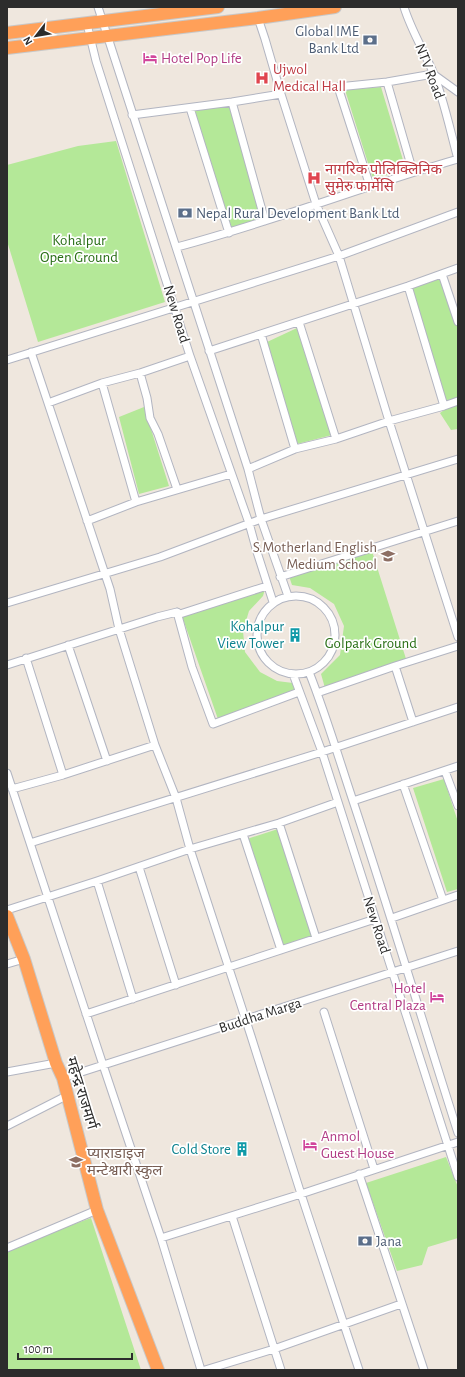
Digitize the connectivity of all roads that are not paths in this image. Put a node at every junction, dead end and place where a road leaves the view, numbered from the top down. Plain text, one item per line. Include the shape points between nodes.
1 (98, 7) edge
2 (218, 7) edge
3 (335, 7) edge
4 (404, 7) edge
5 (258, 18) junction
6 (103, 21) junction
7 (87, 24) junction
8 (7, 33) edge
9 (108, 35) junction
10 (90, 37) junction
11 (7, 48) edge
12 (433, 74) junction
13 (387, 82) junction
14 (458, 92) edge
15 (281, 94) junction
16 (232, 102) junction
17 (190, 108) junction
18 (132, 116) junction
19 (458, 159) edge
20 (413, 172) junction
21 (370, 186) junction
22 (316, 204) junction
23 (458, 212) edge
24 (265, 222) junction
25 (229, 233) junction
26 (177, 248) junction
27 (339, 256) junction
28 (458, 268) edge
29 (442, 274) junction
30 (408, 286) junction
31 (194, 302) junction
32 (353, 304) junction
33 (176, 308) junction
34 (299, 322) junction
35 (458, 322) edge
36 (261, 334) junction
37 (209, 351) junction
38 (31, 352) junction
39 (190, 356) junction
40 (7, 360) edge
41 (140, 373) junction
42 (102, 383) junction
43 (458, 401) edge
44 (48, 404) junction
45 (444, 406) junction
46 (389, 421) junction
47 (336, 439) junction
48 (295, 449) junction
49 (458, 459) edge
50 (248, 469) junction
51 (231, 474) junction
52 (407, 475) junction
53 (177, 489) junction
54 (136, 502) junction
55 (261, 519) junction
56 (458, 520) edge
57 (87, 521) junction
58 (249, 523) junction
59 (425, 531) junction
60 (104, 573) junction
61 (280, 577) junction
62 (267, 586) junction
63 (288, 596) junction
64 (273, 602) junction
65 (7, 603) edge
66 (177, 612) junction
67 (119, 629) junction
68 (458, 637) edge
69 (68, 645) junction
70 (458, 646) edge
71 (26, 658) junction
72 (7, 665) edge
73 (395, 666) junction
74 (309, 672) junction
75 (293, 674) junction
76 (299, 692) junction
77 (317, 693) junction
78 (458, 707) edge
79 (413, 722) junction
80 (155, 745) junction
81 (336, 747) junction
82 (322, 752) junction
83 (107, 760) junction
84 (458, 766) edge
85 (445, 771) junction
86 (7, 773) edge
87 (63, 775) junction
88 (403, 784) junction
89 (12, 789) junction
90 (176, 798) junction
91 (353, 801) junction
92 (338, 802) junction
93 (458, 806) edge
94 (279, 823) junction
95 (243, 834) junction
96 (30, 844) junction
97 (190, 849) junction
98 (139, 867) junction
99 (98, 881) junction
100 (458, 895) edge
101 (47, 897) junction
102 (443, 900) junction
103 (7, 910) edge
104 (7, 916) edge
105 (392, 918) junction
106 (375, 919) junction
107 (316, 938) junction
108 (281, 950) junction
109 (458, 951) edge
110 (24, 959) junction
111 (7, 964) edge
112 (229, 967) junction
113 (406, 968) junction
114 (392, 972) junction
115 (176, 985) junction
116 (133, 999) junction
117 (324, 1012) dead end
118 (86, 1014) junction
119 (246, 1020) junction
120 (56, 1063) junction
121 (102, 1065) junction
122 (7, 1072) edge
123 (63, 1078) junction
124 (68, 1095) junction
125 (7, 1126) edge
126 (458, 1133) edge
127 (458, 1142) edge
128 (447, 1145) junction
129 (374, 1169) junction
130 (359, 1174) junction
131 (458, 1177) edge
132 (301, 1194) junction
133 (97, 1210) junction
134 (232, 1216) junction
135 (161, 1238) junction
136 (7, 1248) edge
137 (401, 1304) junction
138 (344, 1324) junction
139 (274, 1349) junction
140 (158, 1370) edge
141 (201, 1370) edge
142 (205, 1370) edge
143 (281, 1370) edge
144 (359, 1370) edge
145 (424, 1370) edge

1 - 6 street, New Road
2 - 6 highway
3 - 5 highway
4 - 12 street, NTV Road
5 - 9 highway
5 - 15 street
6 - 7 highway
6 - 9 street, New Road
7 - 8 highway
7 - 10 street, New Road
9 - 10 highway
9 - 18 street, New Road
10 - 11 highway
10 - 33 street, New Road
12 - 13 street
12 - 14 street
12 - 19 street, NTV Road
13 - 20 street
13 - 21 street via 338,87
15 - 16 street
15 - 22 street
16 - 17 street
16 - 24 street
17 - 18 street
17 - 25 street
18 - 26 street, New Road
19 - 20 street
20 - 21 street
21 - 22 street
22 - 24 street
22 - 27 street
23 - 27 street
24 - 25 street
25 - 26 street
26 - 31 street, New Road
27 - 31 street
27 - 32 street
28 - 29 street
29 - 30 street
29 - 35 street
30 - 32 street
30 - 45 street
31 - 33 street
31 - 37 street, New Road
32 - 34 street
32 - 46 street
33 - 38 street
33 - 39 street, New Road
34 - 36 street
34 - 47 street
36 - 37 street
36 - 48 street
37 - 50 street, New Road
38 - 40 street
38 - 44 street
39 - 41 street
39 - 51 street, New Road
41 - 42 street
41 - 53 street via 150,418
42 - 44 street
42 - 54 street
43 - 45 street
44 - 57 street
45 - 46 street
46 - 47 street
46 - 52 street
47 - 48 street
48 - 50 street
49 - 52 street
50 - 55 street, New Road
51 - 53 street
51 - 58 street, New Road
52 - 55 street
52 - 59 street
53 - 54 street
54 - 57 street
55 - 58 street
55 - 61 street, New Road
56 - 59 street
57 - 60 street
58 - 60 street via 160,557
58 - 62 street, New Road
59 - 61 street
59 - 68 street
60 - 65 street
60 - 67 street
61 - 63 street, New Road
62 - 64 street, New Road
62 - 66 street via 180,614
63 - 64 street
63 - 74 street via 311,598 324,607 332,620 335,636 332,651 323,664
64 - 75 street via 260,619 257,640 265,659 273,667
66 - 67 street
66 - 76 street via 192,667 213,724
67 - 69 street
67 - 80 street
69 - 71 street
69 - 83 street
70 - 73 street
71 - 72 street
71 - 87 street
73 - 77 street
73 - 79 street
74 - 75 street
74 - 77 street, New Road
75 - 76 street, New Road
76 - 82 street, New Road
77 - 81 street, New Road
78 - 79 street
79 - 81 street
80 - 83 street
80 - 90 street
81 - 82 street
81 - 91 street, New Road
82 - 90 street
82 - 92 street, New Road
83 - 87 street
84 - 85 street
85 - 88 street
85 - 93 street
86 - 89 street
87 - 89 street
88 - 91 street
88 - 102 street
89 - 96 street
90 - 96 street
90 - 97 street
91 - 105 street, New Road
92 - 94 street
92 - 106 street, New Road
94 - 95 street
94 - 107 street
95 - 97 street
95 - 108 street
96 - 101 street
97 - 98 street
97 - 112 street
98 - 99 street
98 - 115 street
99 - 101 street
99 - 116 street
100 - 102 street
101 - 103 street
101 - 118 street
102 - 105 street
104 - 110 highway, महेन्द्र राजमार्ग
105 - 113 street, New Road
106 - 107 street
106 - 114 street, New Road
107 - 108 street
108 - 112 street
109 - 113 street, Buddha Marga
110 - 111 street
110 - 120 highway, महेन्द्र राजमार्ग
112 - 115 street
112 - 119 street
113 - 114 street, Buddha Marga
113 - 126 street, New Road
114 - 119 street, Buddha Marga
114 - 128 street, New Road
115 - 116 street
116 - 118 street
117 - 129 street
118 - 121 street
119 - 121 street, Buddha Marga
119 - 132 street
120 - 122 street
120 - 123 highway, महेन्द्र राजमार्ग
121 - 123 street, Buddha Marga
121 - 135 street
123 - 124 highway, महेन्द्र राजमार्ग
124 - 125 street
124 - 133 highway, महेन्द्र राजमार्ग
127 - 128 street
128 - 129 street
128 - 131 street, New Road
129 - 130 street
130 - 132 street
130 - 137 street
132 - 134 street
132 - 138 street
133 - 136 street
133 - 140 highway, महेन्द्र राजमार्ग
134 - 135 street
134 - 139 street
135 - 141 street
137 - 138 street
137 - 145 street
138 - 139 street
138 - 144 street
139 - 142 street
139 - 143 street

